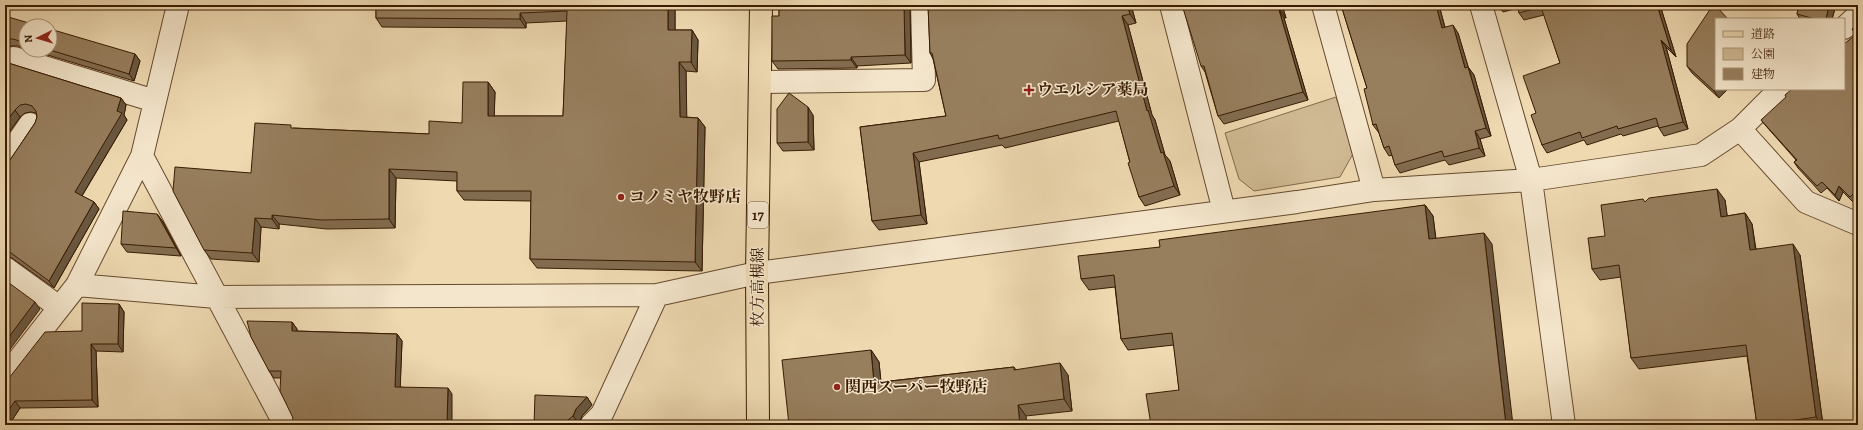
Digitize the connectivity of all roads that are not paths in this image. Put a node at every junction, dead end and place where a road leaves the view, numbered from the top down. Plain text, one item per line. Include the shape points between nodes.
1 (178, 5) edge
2 (761, 5) edge
3 (922, 5) edge
4 (1171, 5) edge
5 (1323, 5) edge
6 (1482, 5) edge
7 (1858, 15) edge
8 (1845, 27) edge
9 (14, 58) dead end
10 (761, 82) junction
11 (1779, 90) edge
12 (155, 101) junction
13 (30, 124) dead end
14 (1740, 129) junction
15 (142, 156) junction
16 (5, 160) edge
17 (1531, 180) junction
18 (1374, 190) junction
19 (1224, 211) junction
20 (1858, 224) edge
21 (5, 268) edge
22 (757, 273) junction
23 (77, 285) junction
24 (657, 295) junction
25 (216, 297) junction
26 (59, 307) junction
27 (5, 377) edge
28 (285, 425) edge
29 (591, 425) edge
30 (758, 425) edge
31 (1564, 425) edge

1 - 12 street
2 - 10 main road, 枚方高槻線 / 17
3 - 10 street via 924,80
4 - 19 street
5 - 18 street
6 - 17 street
7 - 8 street
9 - 12 street
10 - 22 main road, 枚方高槻線 / 17
11 - 14 street
12 - 15 street
13 - 16 street
14 - 17 street via 1701,155
14 - 20 street via 1806,202
15 - 23 street
15 - 25 street
17 - 18 street
17 - 31 street
18 - 19 street
19 - 22 street
21 - 26 street
22 - 24 street
22 - 30 main road, 枚方高槻線 / 17
23 - 25 street
23 - 26 street
24 - 25 street
24 - 29 street via 602,414
25 - 28 street
26 - 27 street

